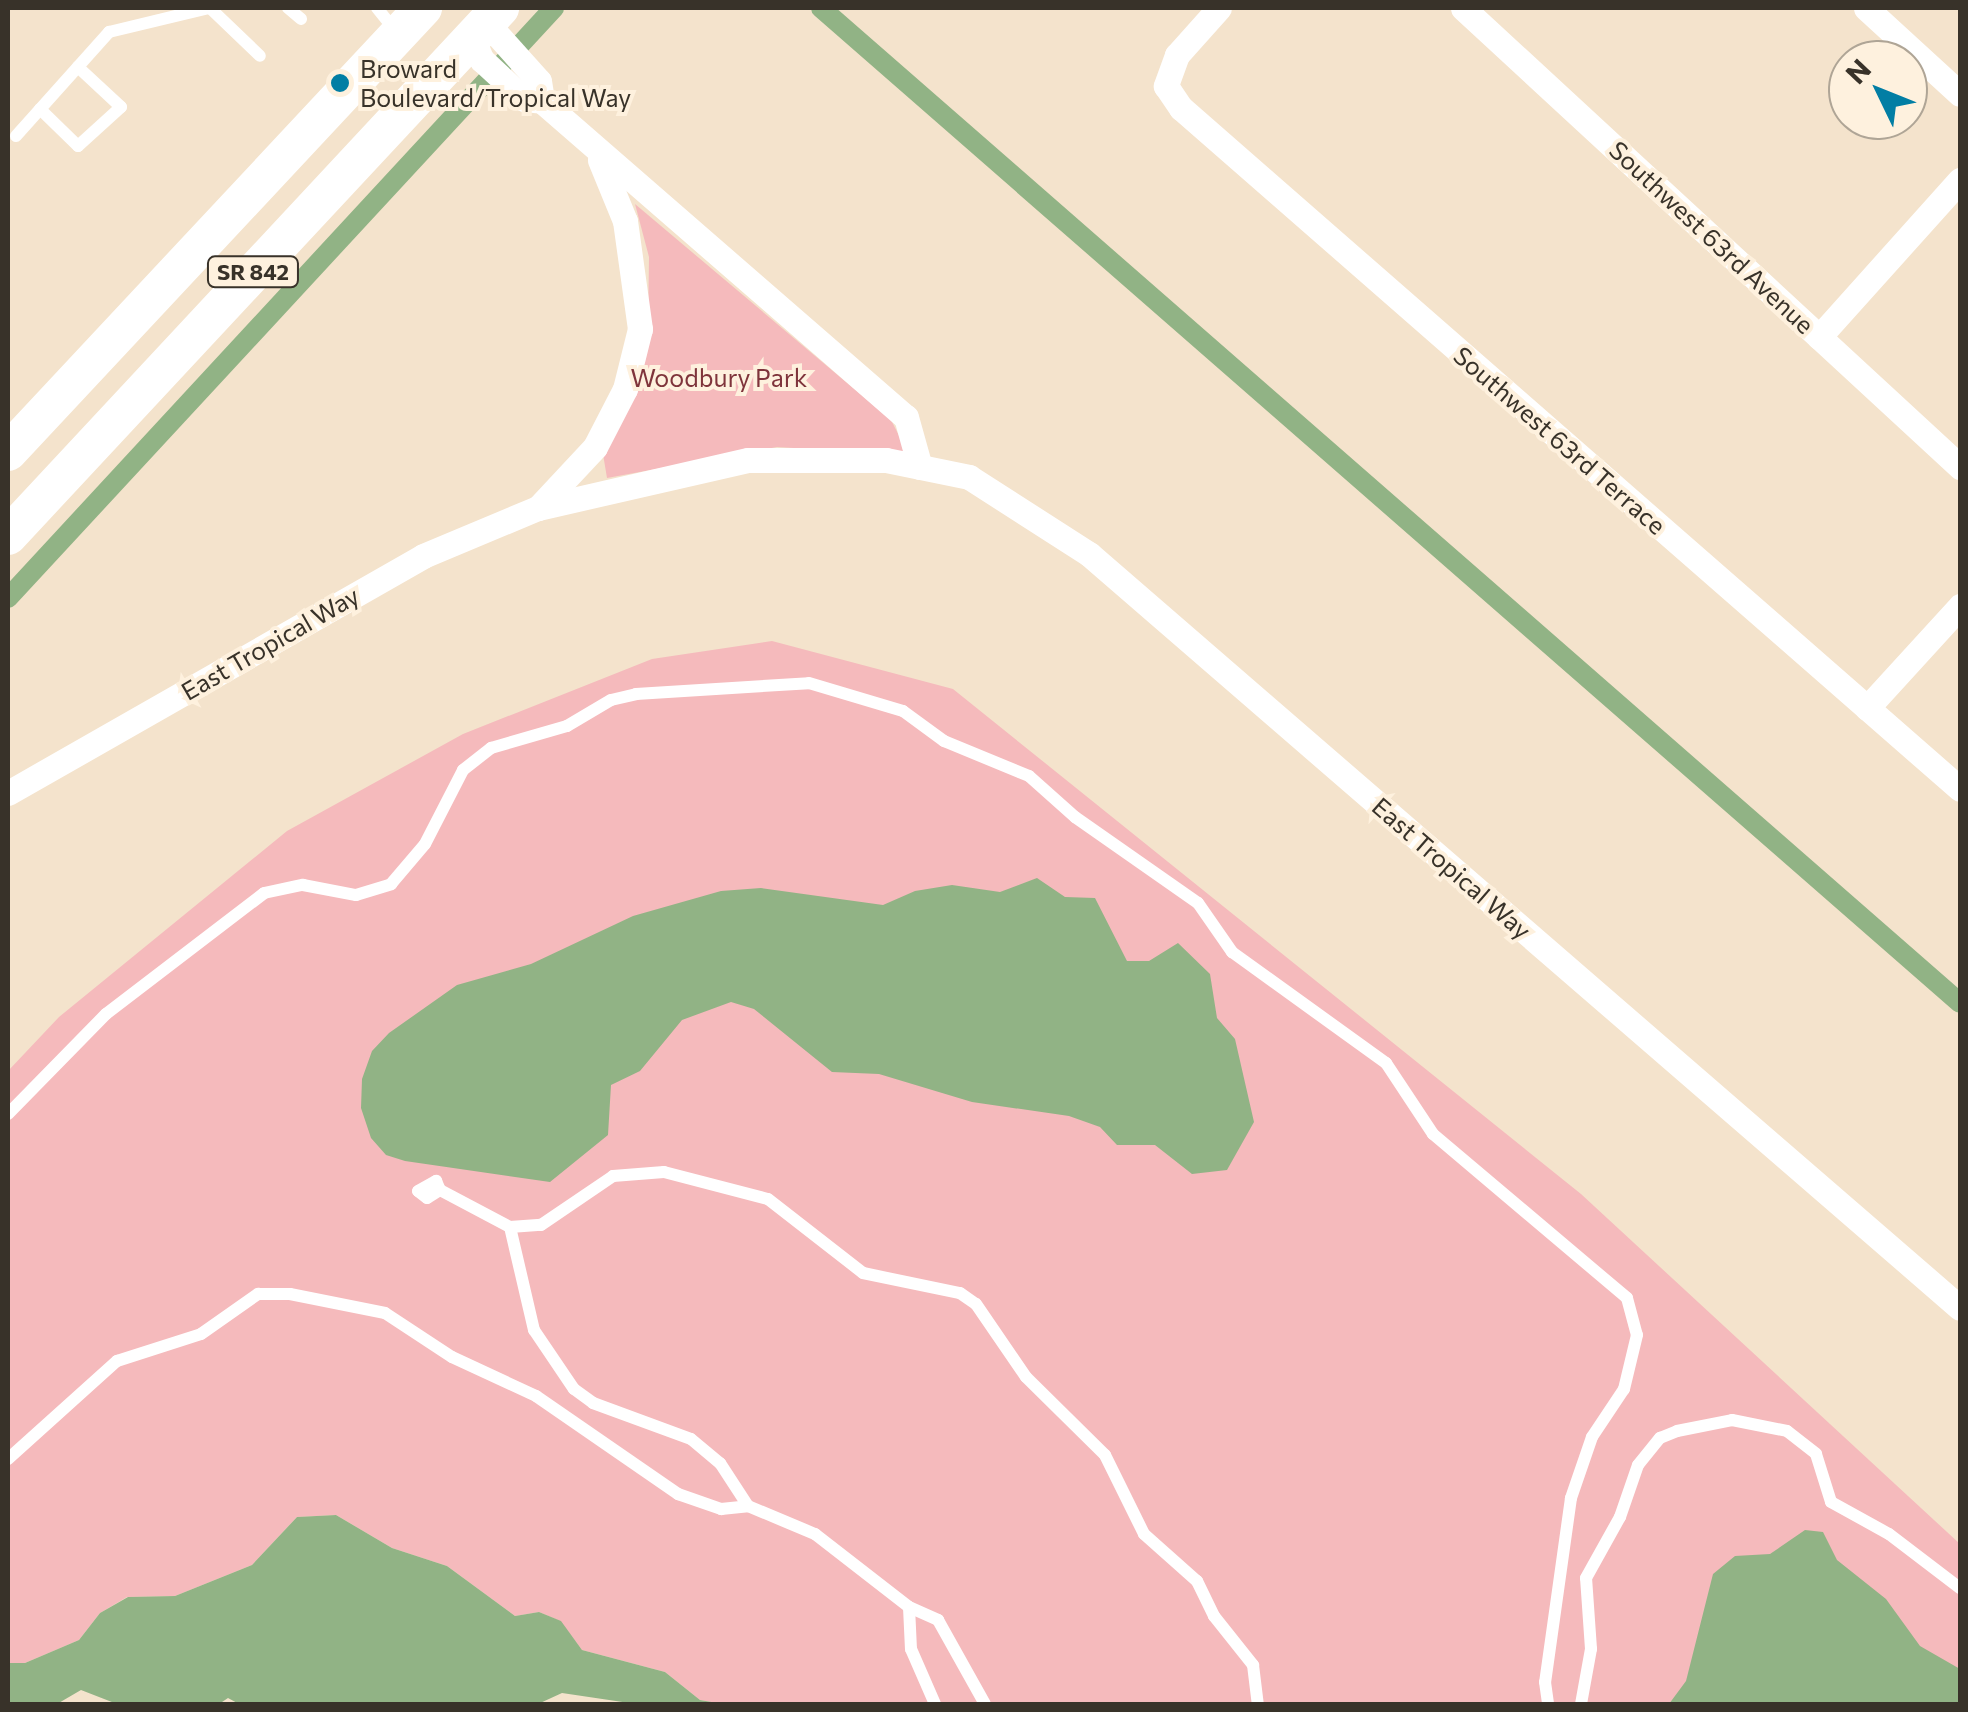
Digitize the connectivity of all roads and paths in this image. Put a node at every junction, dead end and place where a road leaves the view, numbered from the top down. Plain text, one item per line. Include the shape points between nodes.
1 (210, 8) edge
2 (288, 8) edge
3 (1220, 8) edge
4 (1463, 8) edge
5 (1866, 8) edge
6 (399, 16) edge
7 (301, 19) dead end
8 (484, 29) edge
9 (260, 56) dead end
10 (78, 67) junction
11 (1960, 94) edge
12 (40, 109) junction
13 (16, 136) dead end
14 (598, 154) junction
15 (1960, 180) edge
16 (1819, 337) junction
17 (8, 452) edge
18 (920, 467) junction
19 (1960, 467) edge
20 (538, 508) junction
21 (8, 536) edge
22 (1960, 606) edge
23 (1867, 708) junction
24 (1960, 789) edge
25 (8, 793) edge
26 (8, 1114) edge
27 (440, 1190) dead end
28 (510, 1226) junction
29 (1960, 1308) edge
30 (8, 1459) edge
31 (748, 1506) junction
32 (1960, 1588) edge
33 (909, 1607) junction
34 (936, 1704) edge
35 (985, 1704) edge
36 (1258, 1704) edge
37 (1548, 1704) edge
38 (1580, 1704) edge

1 - 9 lane
1 - 10 lane via 110,32
2 - 7 lane
3 - 23 street, Southwest 63rd Terrace via 1177,54 1166,86 1181,108
4 - 16 street, Southwest 63rd Avenue
5 - 11 street
6 - 17 main road, SR 842
8 - 14 street, East Tropical Way via 535,94
8 - 21 main road, SR 842
10 - 12 lane
10 - 12 lane via 121,107 78,146
12 - 13 lane
14 - 18 street, East Tropical Way via 906,417
14 - 20 street, East Tropical Way via 626,222 640,328 625,389 596,447
15 - 16 street
16 - 19 street, Southwest 63rd Avenue
18 - 20 street, East Tropical Way via 823,456 748,460
18 - 29 street, East Tropical Way via 969,476 1089,554
20 - 25 street, East Tropical Way via 423,556
22 - 23 street
23 - 24 street, Southwest 63rd Terrace
26 - 37 lane via 106,1014 264,893 303,885 356,896 391,884 425,844 463,770 491,748 567,726 611,700 636,694 794,682 902,712 944,741 1028,776 1198,903 1232,952 1386,1063 1432,1134 1628,1298 1637,1335 1624,1389 1592,1437 1571,1498
27 - 28 lane
28 - 31 lane via 534,1330 561,1375 593,1404 672,1430 705,1449
28 - 36 lane via 549,1222 613,1176 649,1169 748,1190 863,1273 960,1294 976,1304 1026,1377 1104,1455 1144,1534 1197,1581 1214,1616 1253,1666
30 - 31 lane via 117,1360 201,1334 258,1294 290,1294 384,1312 452,1357 536,1396 678,1494 721,1509
31 - 33 lane via 843,1551
32 - 38 lane via 1889,1534 1831,1502 1816,1454 1787,1432 1732,1420 1677,1431 1660,1438 1638,1465 1620,1517 1586,1578 1591,1649
33 - 34 lane via 911,1650
33 - 35 lane via 938,1620

